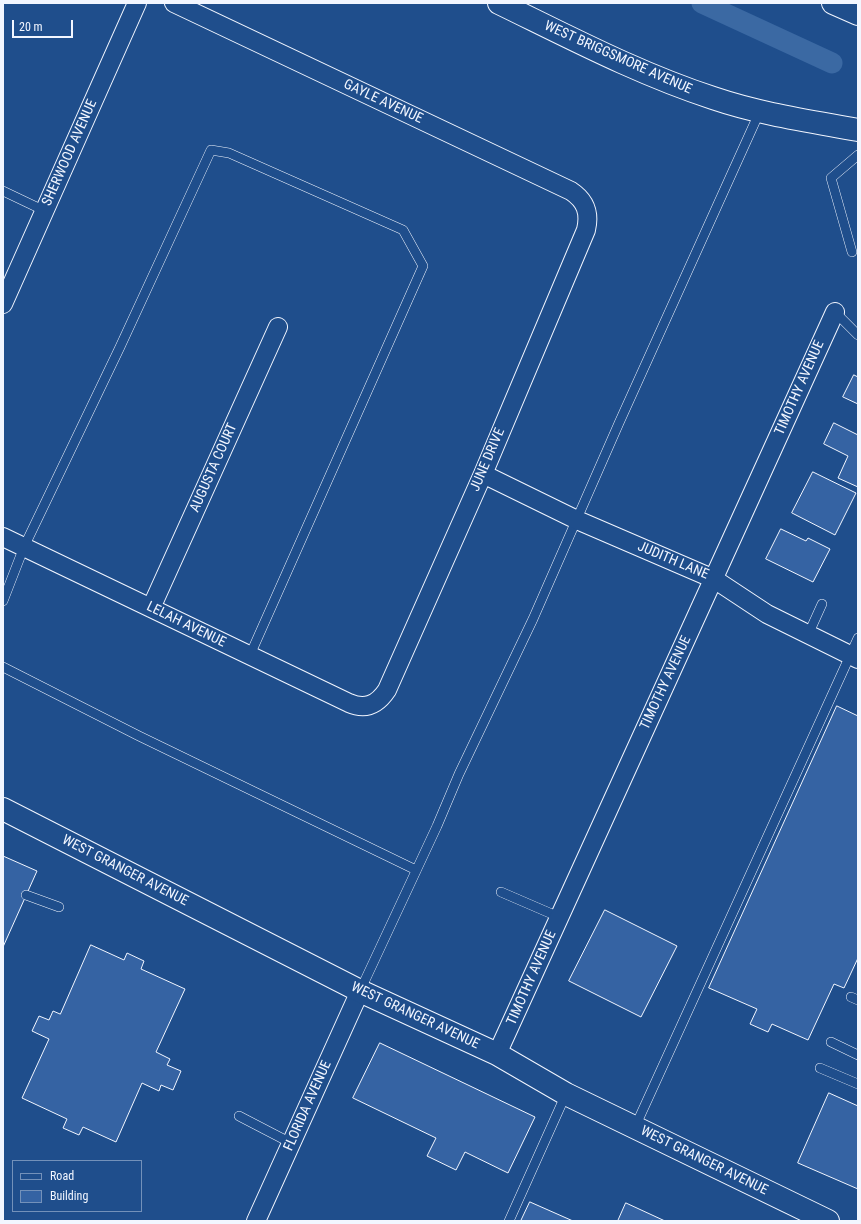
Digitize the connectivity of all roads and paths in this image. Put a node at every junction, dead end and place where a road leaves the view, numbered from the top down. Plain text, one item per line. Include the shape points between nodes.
1 (137, 3) edge
2 (174, 3) edge
3 (499, 3) edge
4 (833, 3) edge
5 (858, 14) edge
6 (760, 111) junction
7 (858, 130) edge
8 (858, 155) edge
9 (3, 191) edge
10 (586, 208) joint
11 (45, 211) junction
12 (852, 252) dead end
13 (3, 304) edge
14 (835, 312) joint
15 (278, 327) dead end
16 (858, 335) edge
17 (483, 474) junction
18 (577, 520) junction
19 (3, 537) edge
20 (24, 547) junction
21 (714, 579) junction
22 (3, 601) edge
23 (822, 604) dead end
24 (152, 608) junction
25 (808, 634) junction
26 (858, 638) edge
27 (250, 656) junction
28 (854, 657) edge
29 (3, 667) edge
30 (371, 705) joint
31 (3, 809) edge
32 (416, 870) junction
33 (501, 892) dead end
34 (26, 895) dead end
35 (59, 907) dead end
36 (559, 917) junction
37 (360, 991) junction
38 (831, 1042) dead end
39 (498, 1054) junction
40 (858, 1055) edge
41 (820, 1068) dead end
42 (858, 1084) edge
43 (566, 1094) junction
44 (239, 1116) dead end
45 (635, 1128) junction
46 (291, 1143) junction
47 (256, 1221) edge
48 (509, 1221) edge
49 (828, 1221) edge

1 - 11 street, SHERWOOD AVENUE
2 - 10 street, GAYLE AVENUE via 571,191
3 - 6 street, WEST BRIGGSMORE AVENUE via 659,79 714,99
4 - 5 street
6 - 7 street, WEST BRIGGSMORE AVENUE
6 - 18 lane
8 - 12 lane via 831,178
9 - 11 lane
10 - 17 street, JUNE DRIVE via 586,230
11 - 13 street, SHERWOOD AVENUE
14 - 16 lane
14 - 21 street, TIMOTHY AVENUE
15 - 24 street, AUGUSTA COURT
17 - 18 street, JUDITH LANE
17 - 30 street, JUNE DRIVE via 387,690
18 - 21 street, JUDITH LANE
18 - 32 lane
19 - 20 street, LELAH AVENUE
20 - 22 lane
20 - 24 street, LELAH AVENUE
20 - 27 lane via 211,150 229,153 403,230 423,266
21 - 25 street, JUDITH LANE via 767,614
21 - 36 street, TIMOTHY AVENUE
23 - 25 lane
24 - 27 street, LELAH AVENUE
25 - 28 street, JUDITH LANE
26 - 28 lane
27 - 30 street, LELAH AVENUE via 357,707
28 - 45 lane
29 - 32 lane
31 - 37 street, WEST GRANGER AVENUE
32 - 37 lane
33 - 36 lane
34 - 35 lane
36 - 39 street, TIMOTHY AVENUE
37 - 39 street, WEST GRANGER AVENUE
37 - 46 street, FLORIDA AVENUE
38 - 40 lane
39 - 43 street, WEST GRANGER AVENUE
41 - 42 lane
43 - 45 street, WEST GRANGER AVENUE
43 - 48 lane
44 - 46 lane
45 - 49 street, WEST GRANGER AVENUE
46 - 47 street, FLORIDA AVENUE

